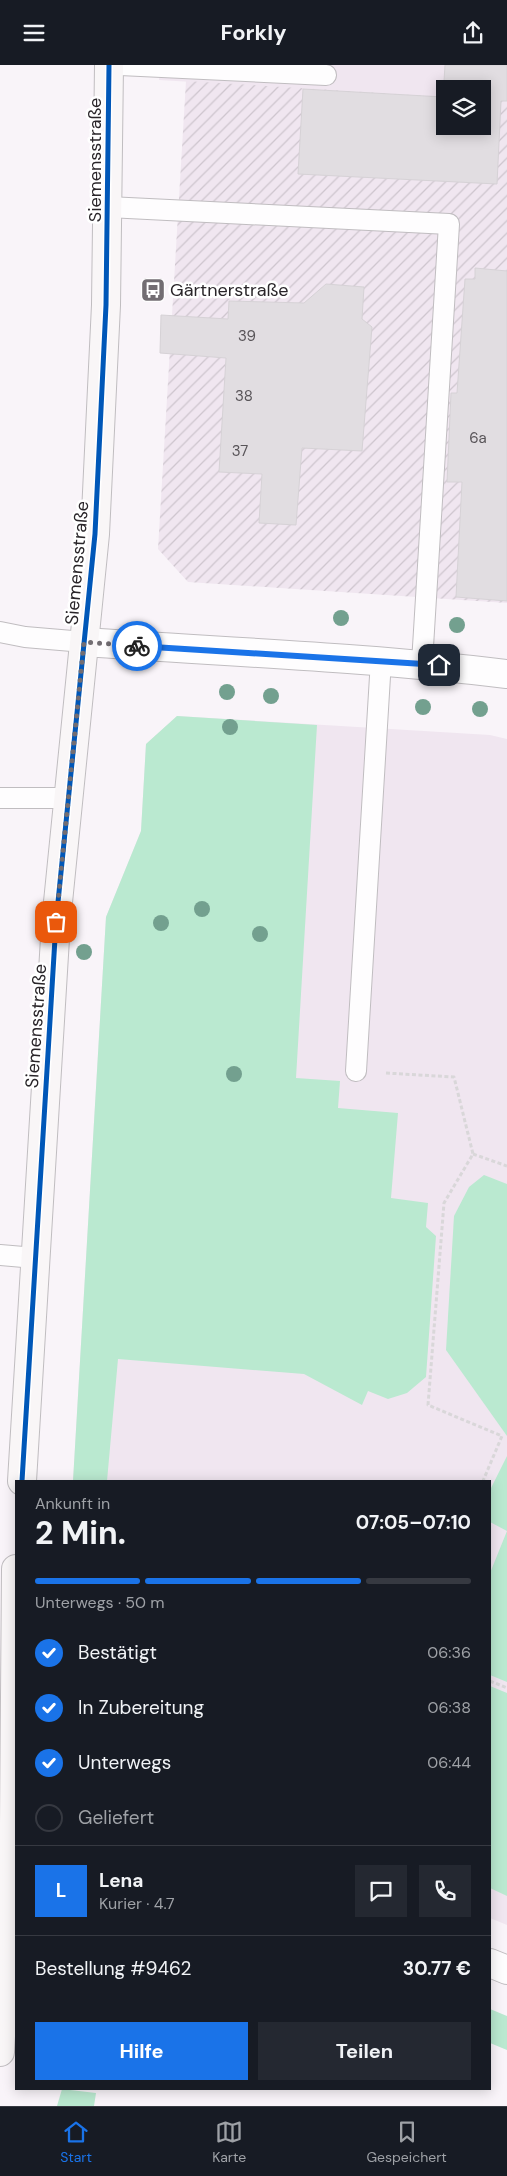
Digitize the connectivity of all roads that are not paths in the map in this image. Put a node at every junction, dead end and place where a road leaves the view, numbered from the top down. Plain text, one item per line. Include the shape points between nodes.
1 (109, 65) edge
2 (120, 65) edge
3 (326, 75) dead end
4 (108, 207) junction
5 (0, 632) edge
6 (84, 642) junction
7 (381, 660) junction
8 (422, 663) junction
9 (507, 674) edge
10 (0, 798) edge
11 (69, 798) junction
12 (356, 1071) road end
13 (0, 1255) edge
14 (35, 1258) junction
15 (22, 1480) edge
16 (15, 1582) edge
17 (7, 1685) edge
18 (14, 1870) edge
19 (491, 1963) edge
20 (507, 1970) edge
21 (0, 2052) edge

1 - 4 street, Siemensstraße
2 - 3 lane
4 - 6 street, Siemensstraße via 94,534
4 - 8 lane via 449,224
5 - 6 lane
6 - 7 street
6 - 11 street, Siemensstraße
7 - 8 street
7 - 12 lane
8 - 9 street
10 - 11 lane
11 - 14 street, Siemensstraße via 56,922
13 - 14 lane
14 - 15 street, Siemensstraße
16 - 17 street
17 - 18 street
18 - 21 street
19 - 20 street

